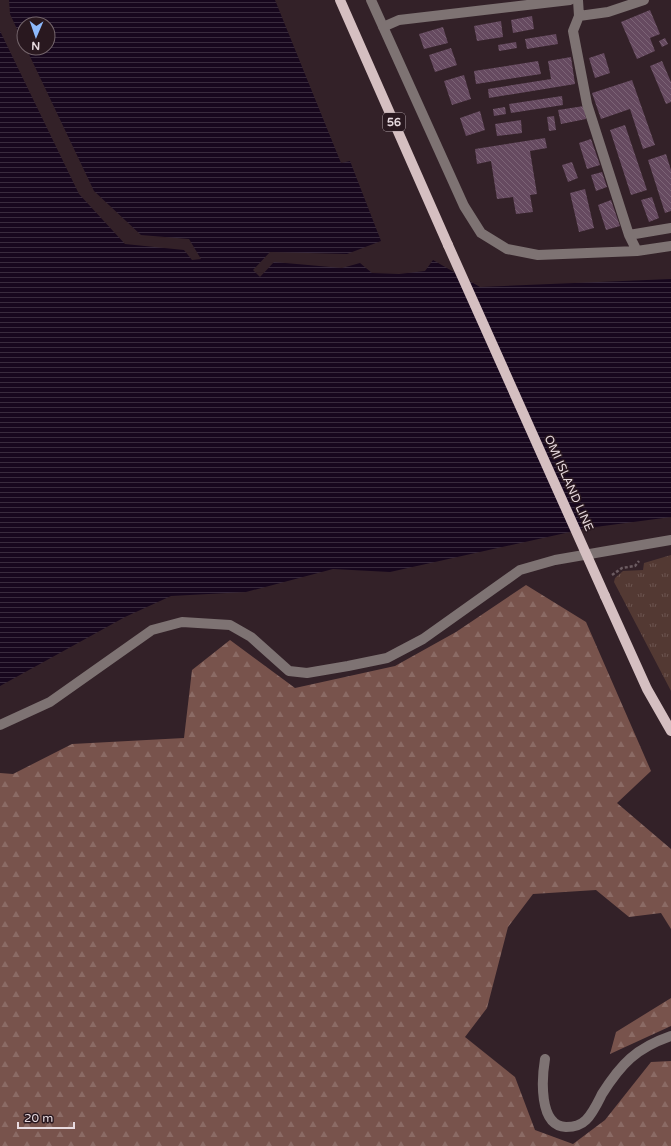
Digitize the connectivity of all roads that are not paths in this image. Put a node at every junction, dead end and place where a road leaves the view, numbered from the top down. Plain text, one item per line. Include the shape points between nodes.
1 (340, 0) edge
2 (371, 0) edge
3 (570, 0) edge
4 (578, 0) edge
5 (644, 0) edge
6 (579, 16) junction
7 (383, 27) junction
8 (671, 228) edge
9 (629, 234) junction
10 (671, 246) edge
11 (637, 251) junction
12 (671, 540) edge
13 (0, 725) edge
14 (671, 731) edge
15 (671, 1036) edge
16 (545, 1059) dead end

1 - 14 main road, OMI ISLAND LINE / 56, bridge via 647,689
2 - 7 street
3 - 7 street via 399,20
4 - 6 street
5 - 6 street via 608,12
6 - 9 street via 573,30 587,104
7 - 11 street via 464,206 481,233 507,249 538,254
8 - 9 street
9 - 11 street
10 - 11 street
12 - 13 street via 555,560 520,570 423,639 387,658 348,666 307,673 290,671 251,636 230,625 182,622 152,630 50,702
15 - 16 street via 653,1042 629,1059 617,1071 586,1120 577,1126 561,1127 550,1118 542,1091

